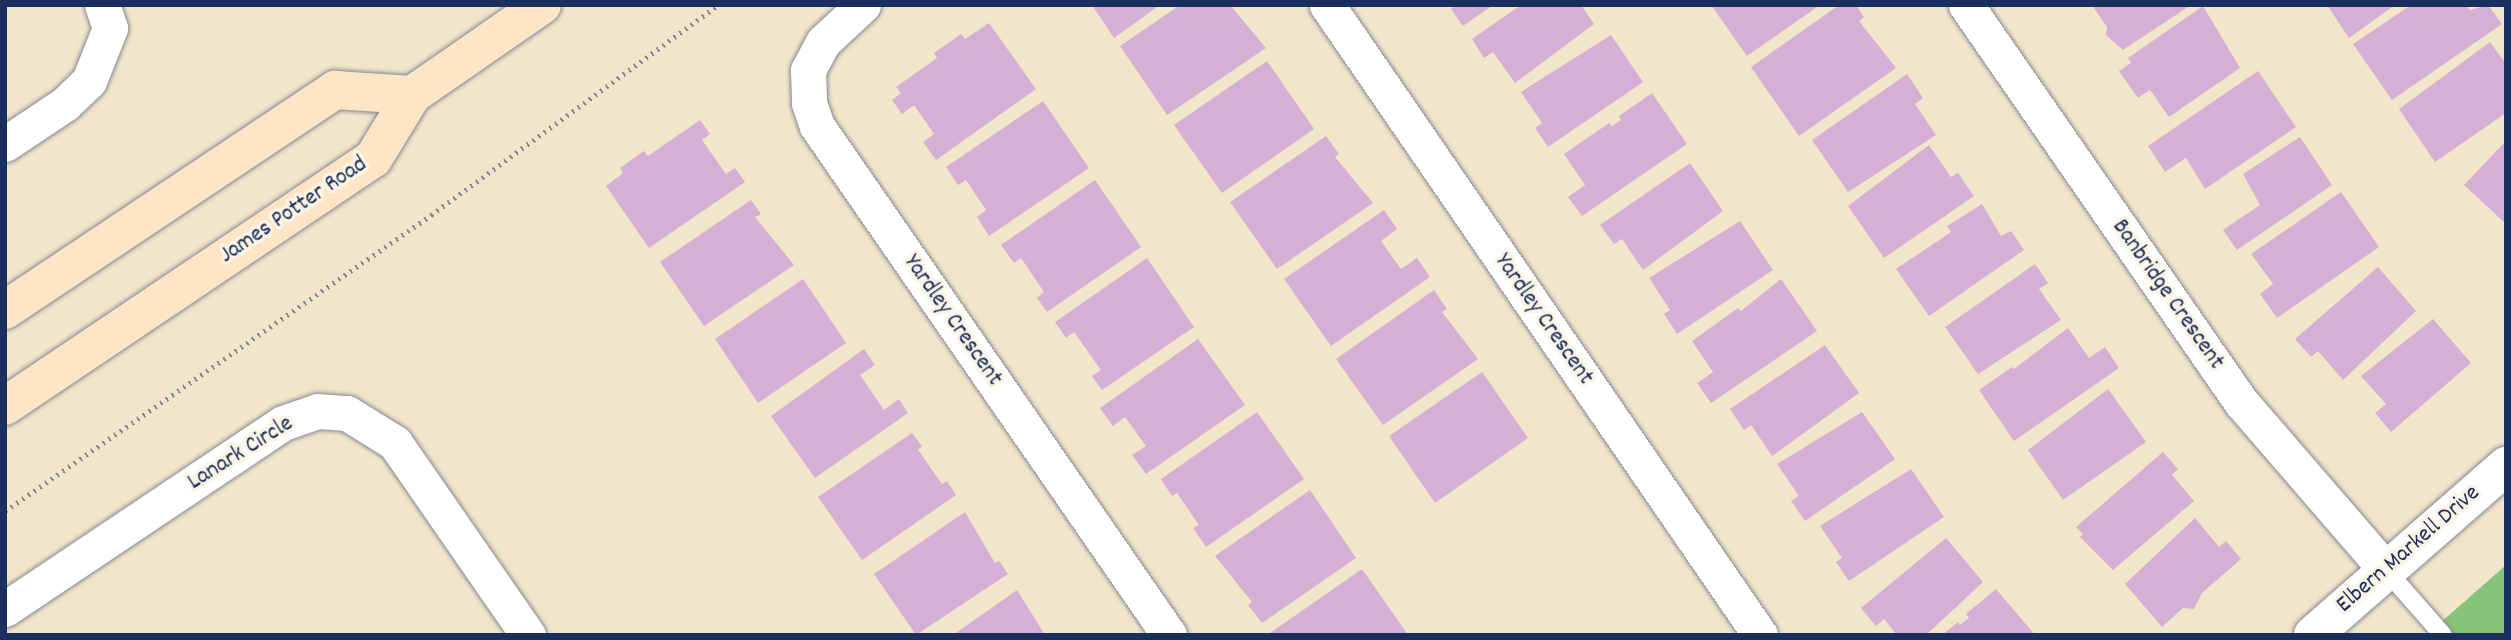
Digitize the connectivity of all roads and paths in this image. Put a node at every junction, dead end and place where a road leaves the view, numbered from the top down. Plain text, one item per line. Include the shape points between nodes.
1 (102, 5) edge
2 (542, 5) edge
3 (718, 5) edge
4 (863, 5) edge
5 (1326, 5) edge
6 (1966, 5) edge
7 (412, 95) junction
8 (5, 144) edge
9 (5, 310) edge
10 (5, 407) edge
11 (2506, 466) edge
12 (5, 510) edge
13 (2386, 570) junction
14 (5, 609) edge
15 (528, 635) edge
16 (1169, 635) edge
17 (1760, 635) edge
18 (2313, 635) edge
19 (2443, 635) edge

1 - 8 street via 110,28 89,81 65,104
2 - 7 main road
3 - 12 path via 420,223
4 - 16 street, Yardley Crescent via 823,42 808,70 809,103 817,126
5 - 17 street, Yardley Crescent
6 - 13 street, Banbridge Crescent via 2241,402
7 - 9 main road via 335,90
7 - 10 main road, James Potter Road via 373,159
11 - 13 street, Elbern Markell Drive
13 - 18 street, Elbern Markell Drive
13 - 19 lane
14 - 15 street, Lanark Circle via 282,423 317,411 347,413 395,443

